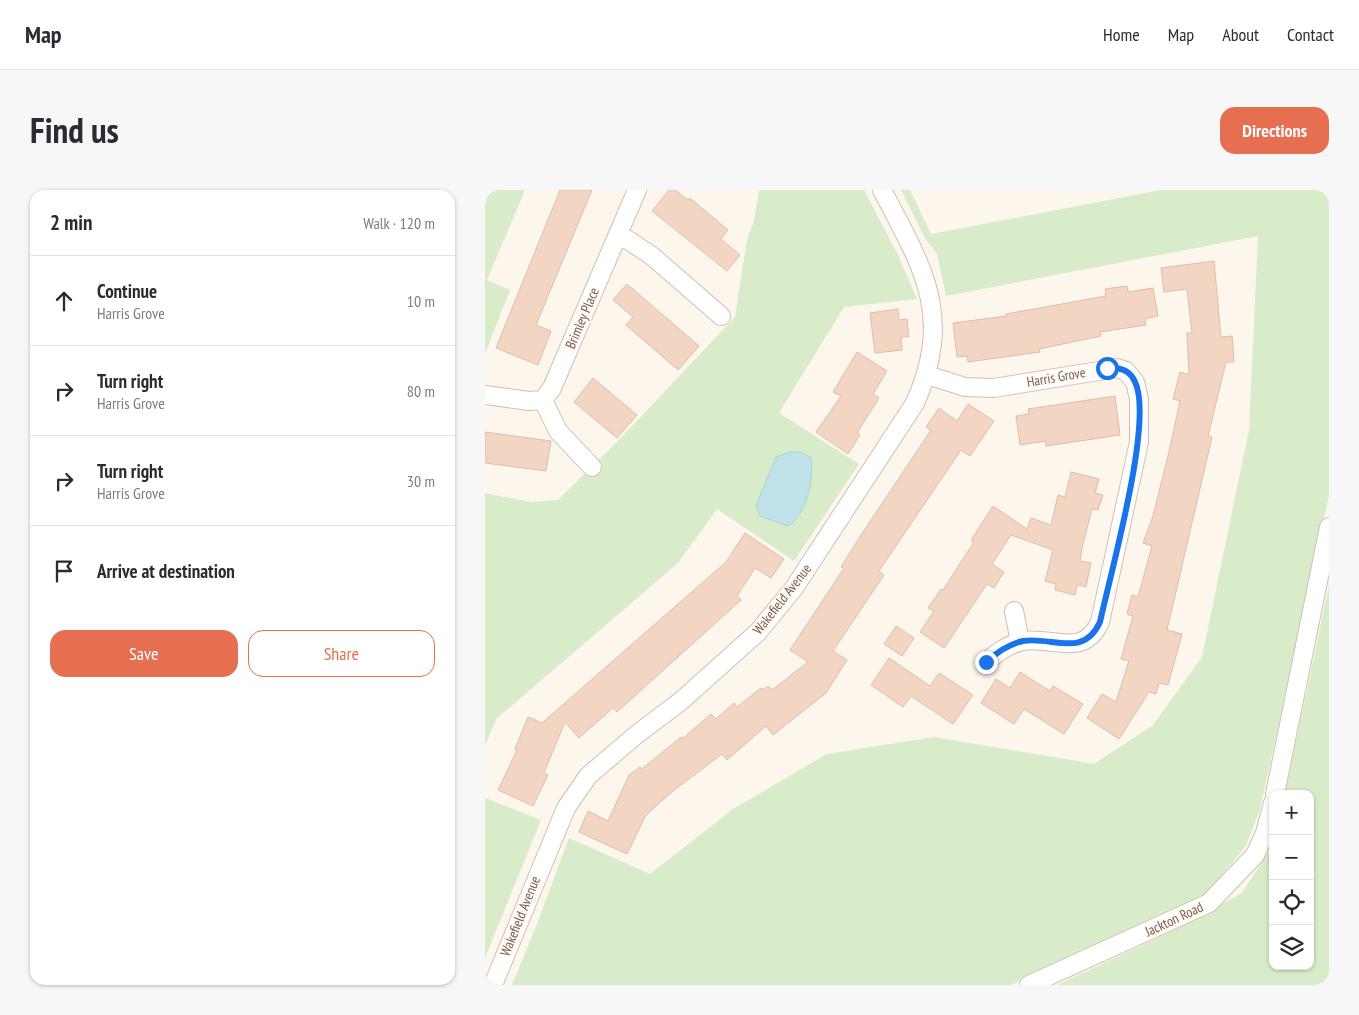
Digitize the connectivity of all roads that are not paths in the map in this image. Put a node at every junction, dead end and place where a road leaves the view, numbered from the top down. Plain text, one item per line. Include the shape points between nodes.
1 (637, 190) edge
2 (882, 190) edge
3 (619, 234) junction
4 (721, 316) dead end
5 (927, 376) junction
6 (485, 395) edge
7 (543, 400) junction
8 (592, 467) dead end
9 (1329, 527) edge
10 (1014, 611) dead end
11 (1020, 642) junction
12 (986, 662) dead end
13 (1276, 790) edge
14 (1269, 818) edge
15 (493, 985) edge
16 (1029, 985) edge

1 - 3 street, Brimley Place
2 - 5 street, Wakefield Avenue via 922,267 933,309
3 - 4 street via 652,256
3 - 7 street, Brimley Place via 552,388
5 - 11 street, Harris Grove via 965,387 994,388 1117,368 1126,371 1135,382 1139,399 1139,442 1100,622 1088,639 1074,644
5 - 15 street, Wakefield Avenue via 915,403 799,580 758,632 681,701 588,776 562,817
6 - 7 street
7 - 8 street via 557,431
9 - 13 street
10 - 11 street
11 - 12 street, Harris Grove via 1003,648
14 - 16 street, Jackton Road via 1255,855 1209,903

